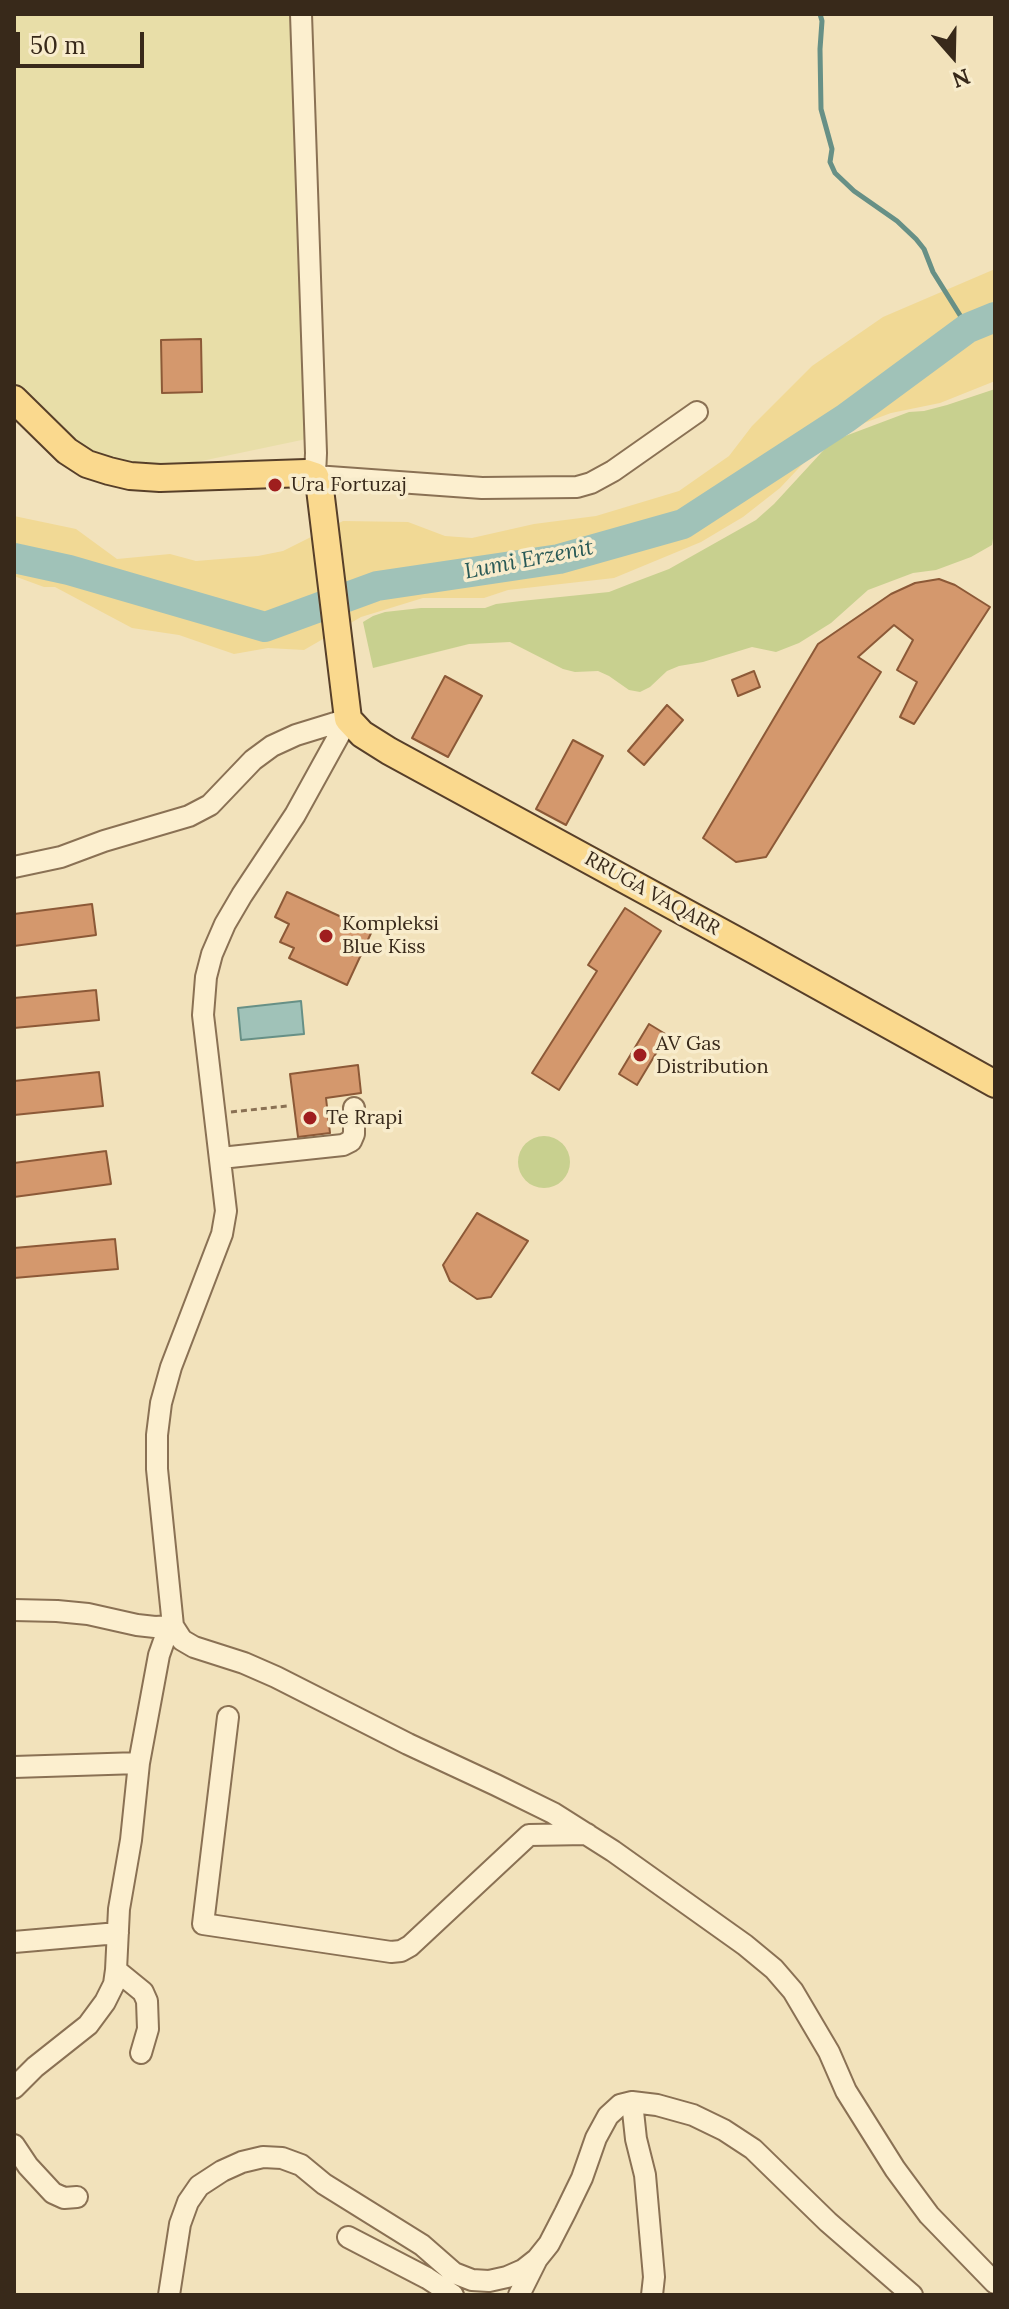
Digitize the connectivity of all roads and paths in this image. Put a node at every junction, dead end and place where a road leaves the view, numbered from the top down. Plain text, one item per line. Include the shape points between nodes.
1 (301, 14) edge
2 (14, 399) edge
3 (697, 412) dead end
4 (317, 482) junction
5 (348, 719) junction
6 (14, 867) edge
7 (995, 1084) edge
8 (287, 1106) dead end
9 (354, 1108) dead end
10 (216, 1113) junction
11 (221, 1158) junction
12 (14, 1610) edge
13 (173, 1626) junction
14 (228, 1717) dead end
15 (139, 1763) junction
16 (14, 1767) edge
17 (587, 1834) junction
18 (118, 1933) junction
19 (14, 1942) edge
20 (116, 1970) junction
21 (141, 2053) dead end
22 (14, 2088) edge
23 (632, 2102) junction
24 (14, 2145) edge
25 (77, 2197) dead end
26 (348, 2237) dead end
27 (537, 2259) junction
28 (995, 2283) edge
29 (169, 2295) edge
30 (453, 2295) edge
31 (519, 2295) edge
32 (652, 2295) edge
33 (912, 2295) edge

1 - 4 street
2 - 4 main road via 67,451 109,471 160,478 306,473
3 - 4 street via 613,471 577,487
4 - 5 main road
5 - 6 street via 272,746 210,805 189,816
5 - 7 main road, RRUGA VAQARR via 389,751
5 - 10 street via 212,954 203,1015
8 - 10 path
9 - 11 street via 354,1134 343,1145
10 - 11 street
11 - 13 street via 226,1211 222,1234 171,1367 157,1435
12 - 13 street
13 - 15 street via 159,1655
13 - 17 street via 194,1647 276,1677
14 - 17 street via 203,1924 401,1951 529,1835
15 - 16 street
15 - 18 street
17 - 28 street via 774,1969 805,2010 846,2091 895,2169 929,2215
18 - 19 street
18 - 20 street
20 - 21 street via 147,2001 148,2029
20 - 22 street via 105,2002 88,2025
23 - 27 street via 608,2116 565,2213
23 - 32 street via 645,2175
23 - 33 street via 693,2115 753,2149
24 - 25 street via 53,2193
26 - 30 street
27 - 29 street via 507,2277 472,2280 454,2273 422,2245 301,2165 263,2157 222,2171 199,2186 188,2202
27 - 31 street

